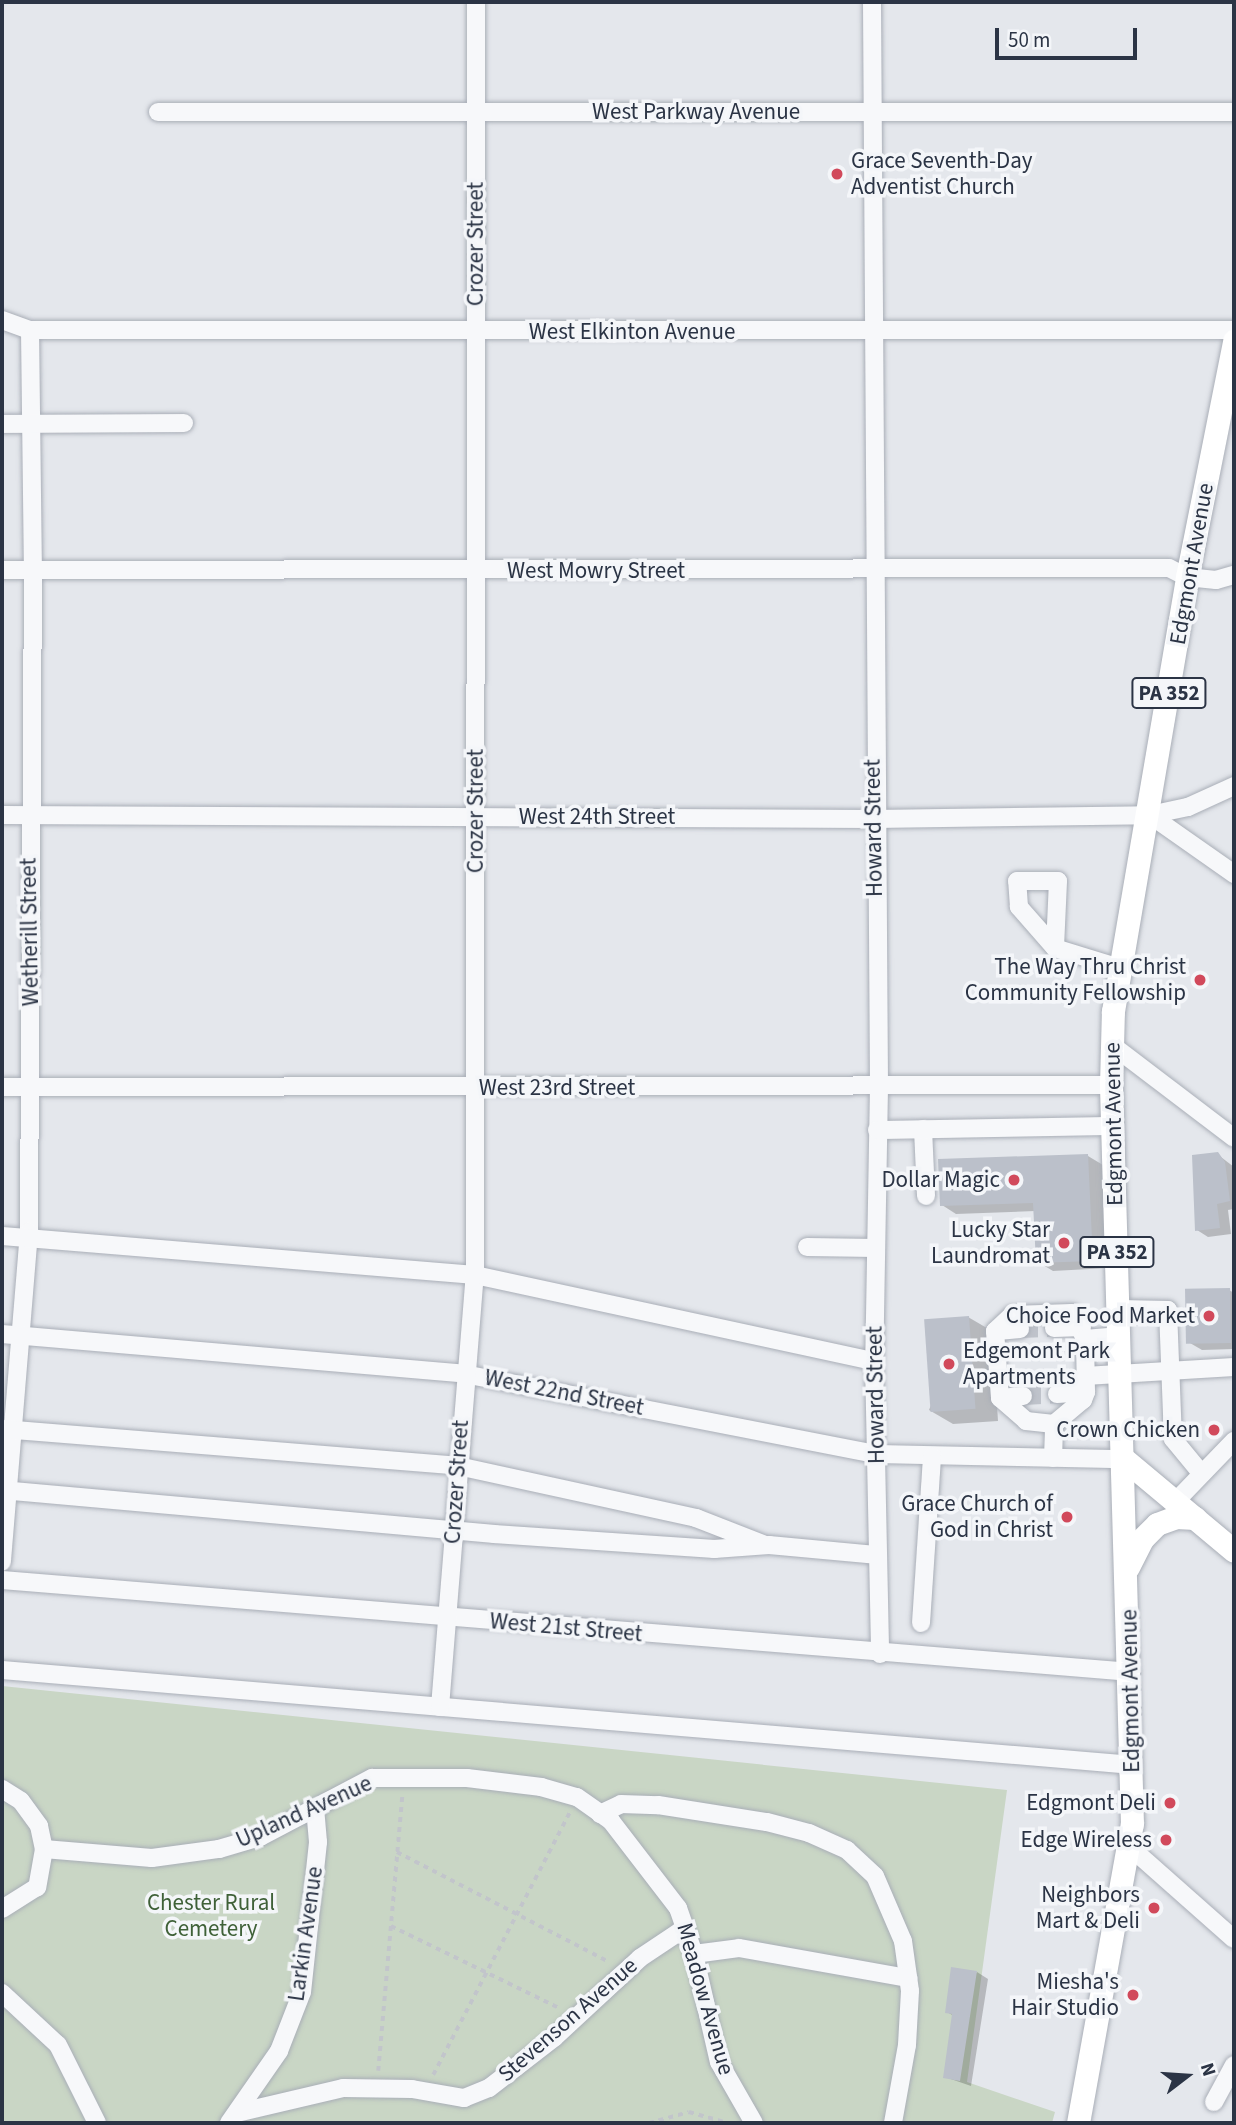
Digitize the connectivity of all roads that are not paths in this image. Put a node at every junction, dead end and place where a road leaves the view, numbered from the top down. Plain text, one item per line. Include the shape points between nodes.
1 (476, 2) edge
2 (872, 2) edge
3 (872, 111) junction
4 (158, 112) dead end
5 (477, 113) junction
6 (1234, 113) edge
7 (2, 320) edge
8 (30, 330) junction
9 (1234, 330) edge
10 (475, 332) junction
11 (872, 332) junction
12 (1234, 341) edge
13 (184, 422) dead end
14 (2, 424) edge
15 (30, 424) junction
16 (872, 569) junction
17 (2, 570) edge
18 (33, 570) junction
19 (474, 572) junction
20 (1234, 575) edge
21 (1187, 577) junction
22 (1234, 786) edge
23 (2, 815) edge
24 (29, 815) junction
25 (1150, 815) junction
26 (476, 817) junction
27 (874, 819) junction
28 (1234, 874) edge
29 (1055, 948) dead end
30 (1120, 968) junction
31 (1112, 1045) junction
32 (1111, 1086) junction
33 (2, 1087) edge
34 (32, 1087) junction
35 (879, 1087) junction
36 (477, 1088) junction
37 (1113, 1126) junction
38 (923, 1129) junction
39 (877, 1130) junction
40 (1234, 1138) edge
41 (926, 1196) dead end
42 (2, 1236) edge
43 (28, 1238) junction
44 (807, 1247) dead end
45 (876, 1248) junction
46 (475, 1275) junction
47 (1119, 1309) junction
48 (1054, 1328) tunnel mouth
49 (1020, 1329) tunnel mouth
50 (995, 1331) junction
51 (1083, 1333) junction
52 (11, 1334) edge
53 (1120, 1336) junction
54 (874, 1361) junction
55 (1234, 1367) edge
56 (1167, 1369) junction
57 (1121, 1372) junction
58 (464, 1374) junction
59 (1085, 1384) junction
60 (1057, 1394) tunnel mouth
61 (1023, 1396) tunnel mouth
62 (1000, 1398) junction
63 (1054, 1424) junction
64 (6, 1429) edge
65 (1234, 1441) edge
66 (877, 1454) junction
67 (932, 1456) junction
68 (1053, 1458) junction
69 (1124, 1459) junction
70 (458, 1466) junction
71 (1202, 1474) junction
72 (4, 1491) edge
73 (1175, 1502) junction
74 (1195, 1518) junction
75 (454, 1531) junction
76 (769, 1545) junction
77 (1234, 1551) edge
78 (876, 1555) junction
79 (2, 1562) edge
80 (1127, 1569) junction
81 (2, 1580) edge
82 (448, 1618) junction
83 (921, 1623) dead end
84 (880, 1654) junction
85 (2, 1670) edge
86 (1131, 1672) junction
87 (440, 1707) junction
88 (1133, 1765) junction
89 (2, 1789) edge
90 (315, 1809) junction
91 (600, 1814) junction
92 (1131, 1848) junction
93 (44, 1849) junction
94 (2, 1909) edge
95 (685, 1928) junction
96 (1234, 1939) edge
97 (694, 1954) junction
98 (908, 1978) junction
99 (2, 1993) edge
100 (1234, 2065) edge
101 (1214, 2102) dead end
102 (235, 2118) edge
103 (97, 2123) edge
104 (754, 2123) edge
105 (893, 2123) edge
106 (1078, 2123) edge

1 - 5 street, Crozer Street
2 - 3 street, Howard Street
3 - 5 street, West Parkway Avenue
3 - 6 street, West Parkway Avenue
3 - 11 street, Howard Street
4 - 5 street, West Parkway Avenue
5 - 10 street, Crozer Street
7 - 8 street
8 - 10 street, West Elkinton Avenue
8 - 15 street, Wetherill Street
9 - 11 street, West Elkinton Avenue
10 - 11 street, West Elkinton Avenue
10 - 19 street, Crozer Street
11 - 16 street, Howard Street
12 - 21 main road, Edgmont Avenue / PA 352
13 - 15 street
14 - 15 street
15 - 18 street, Wetherill Street
16 - 19 street, West Mowry Street
16 - 21 street, West Mowry Street via 1169,568
16 - 27 street, Howard Street
17 - 18 street, West Mowry Street
18 - 19 street, West Mowry Street
18 - 24 street, Wetherill Street
19 - 26 street, Crozer Street
20 - 21 street, West Mowry Street via 1216,580
21 - 25 main road, Edgmont Avenue / PA 352
22 - 25 street, West 24th Street via 1188,807
23 - 24 street, West 24th Street
24 - 26 street, West 24th Street
24 - 34 street, Wetherill Street
25 - 27 street, West 24th Street
25 - 28 street
25 - 30 main road, Edgmont Avenue / PA 352
26 - 27 street, West 24th Street
26 - 36 street, Crozer Street
27 - 35 street, Howard Street
29 - 30 street
30 - 31 main road, Edgmont Avenue / PA 352
31 - 32 main road, Edgmont Avenue / PA 352
31 - 40 street
32 - 35 street, West 23rd Street
32 - 37 main road, Edgmont Avenue / PA 352
33 - 34 street, West 23rd Street
34 - 36 street, West 23rd Street
34 - 43 street, Wetherill Street
35 - 36 street, West 23rd Street
35 - 39 street, Howard Street
36 - 46 street, Crozer Street
37 - 38 street
37 - 47 main road, Edgmont Avenue / PA 352
38 - 39 street
38 - 41 street
39 - 45 street, Howard Street
42 - 43 street
43 - 46 street
43 - 52 street, Wetherill Street
44 - 45 street
45 - 54 street, Howard Street
46 - 54 street
46 - 58 street, Crozer Street
47 - 53 main road, Edgmont Avenue / PA 352
47 - 56 street via 1168,1310
48 - 51 street
49 - 50 street
50 - 51 street via 1012,1315 1072,1313
50 - 62 street
51 - 53 street
51 - 59 street
52 - 58 street, West 22nd Street
52 - 64 street, Wetherill Street
53 - 57 main road, Edgmont Avenue / PA 352
54 - 66 street, Howard Street
55 - 56 street
56 - 57 street
56 - 71 street via 1172,1438
57 - 59 street
57 - 69 main road, Edgmont Avenue / PA 352
58 - 66 street, West 22nd Street
58 - 70 street, Crozer Street
59 - 60 street
59 - 63 street via 1083,1400
61 - 62 street
62 - 63 street via 1026,1421
63 - 68 street
64 - 70 street
64 - 72 street, Wetherill Street
65 - 71 street
66 - 67 street, West 22nd Street
66 - 78 street, Howard Street
67 - 68 street, West 22nd Street
67 - 83 street
68 - 69 street, West 22nd Street
69 - 73 main road
69 - 80 main road, Edgmont Avenue / PA 352
70 - 75 street, Crozer Street
70 - 76 street via 696,1517
71 - 73 street
72 - 75 street
72 - 79 street, Wetherill Street
73 - 74 main road
74 - 77 main road
74 - 80 main road via 1176,1517 1157,1524 1142,1539
75 - 76 street via 713,1549
75 - 82 street, Crozer Street
76 - 78 street
78 - 84 street, Howard Street
80 - 86 main road, Edgmont Avenue / PA 352
81 - 82 street, West 21st Street
82 - 84 street, West 21st Street
82 - 87 street, Crozer Street
84 - 86 street, West 21st Street
85 - 87 street
86 - 88 main road, Edgmont Avenue / PA 352
87 - 88 street
88 - 92 main road, Edgmont Avenue / PA 352
89 - 93 street via 22,1801
90 - 91 street, Upland Avenue via 372,1778 404,1776 541,1787 577,1797
90 - 93 street, Upland Avenue via 260,1837 186,1855 152,1858
90 - 102 street, Larkin Avenue via 318,1842 302,1992 279,2051
91 - 95 street, Meadow Avenue via 649,1866 678,1908
91 - 98 street via 621,1804 704,1809 809,1833 847,1850 875,1876 903,1941
92 - 96 street
92 - 106 main road, Edgmont Avenue / PA 352
93 - 94 street via 37,1887
95 - 97 street, Meadow Avenue
95 - 102 street, Stevenson Avenue via 626,1971 489,2088 464,2098 376,2086 343,2088
97 - 98 street via 740,1948
97 - 104 street, Meadow Avenue via 719,2062
98 - 105 street via 907,2045
99 - 103 street via 58,2045
100 - 101 street

